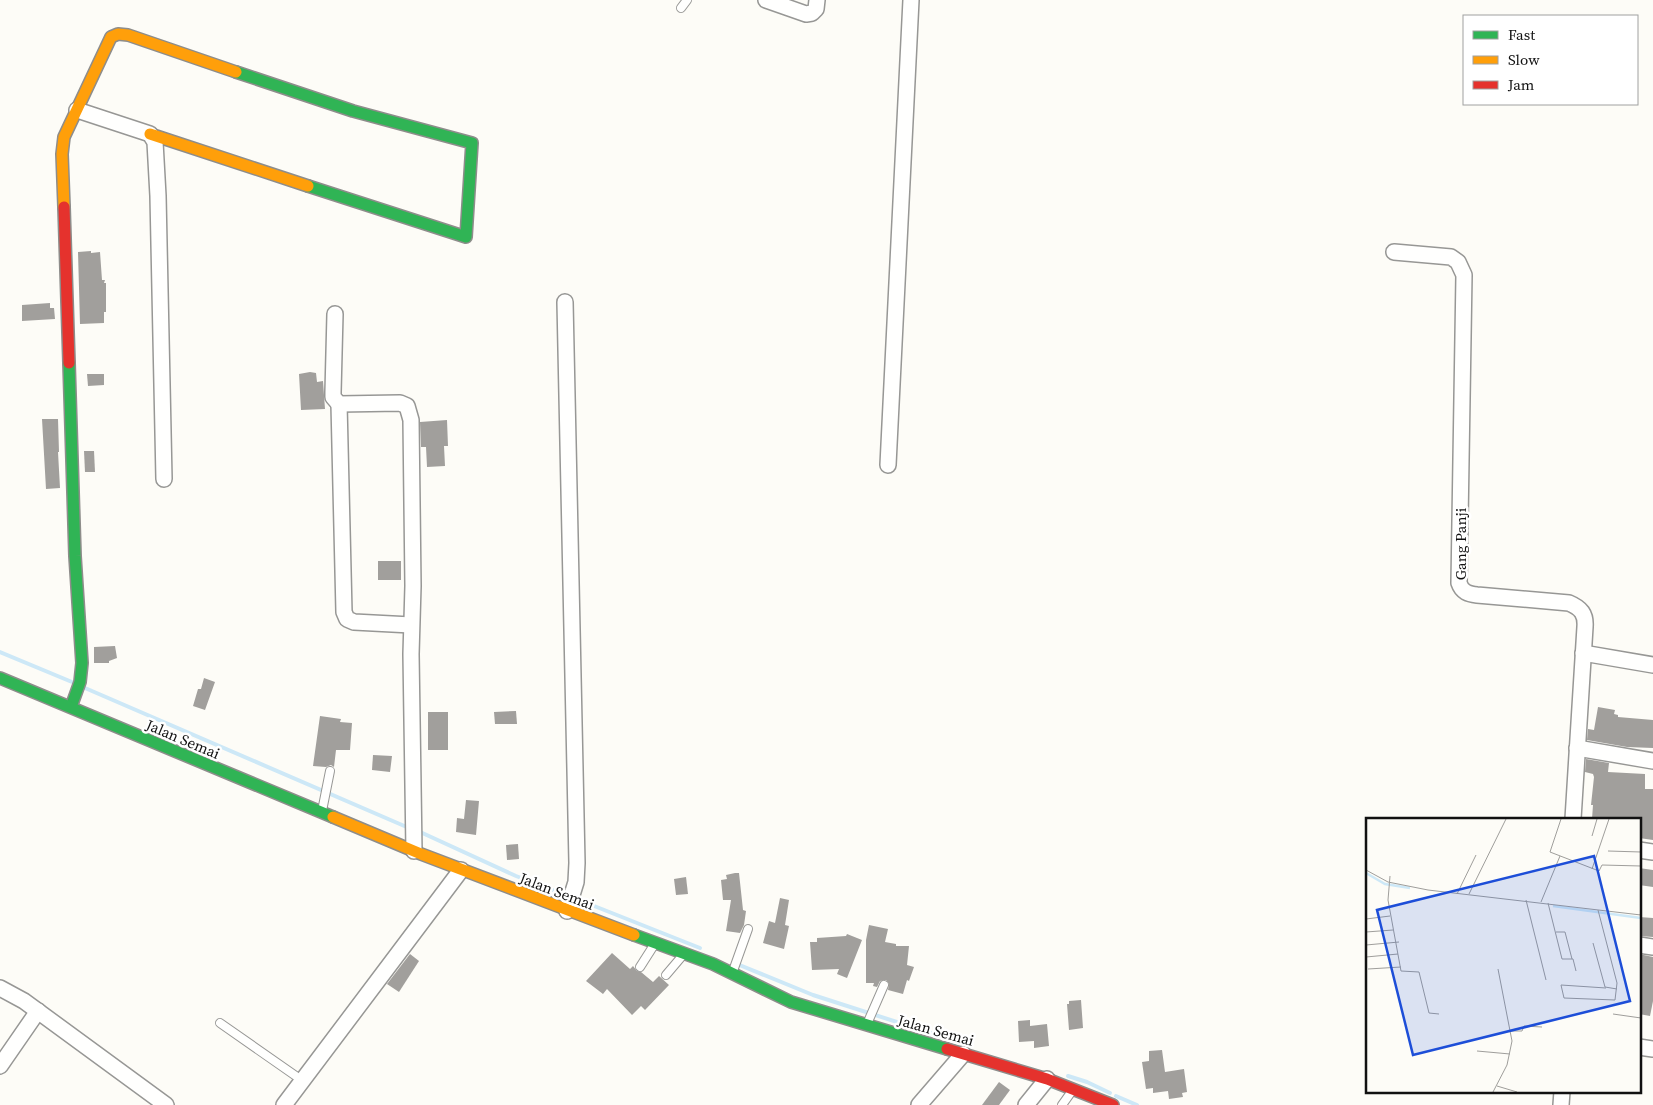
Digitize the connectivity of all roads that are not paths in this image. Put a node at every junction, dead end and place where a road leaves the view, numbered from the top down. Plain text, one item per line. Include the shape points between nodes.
1 (687, 0) edge
2 (766, 0) edge
3 (817, 0) edge
4 (908, 1) edge
5 (681, 8) dead end
6 (76, 110) junction
7 (150, 134) junction
8 (1394, 252) dead end
9 (565, 302) dead end
10 (335, 314) dead end
11 (339, 404) junction
12 (888, 465) dead end
13 (164, 479) dead end
14 (411, 625) junction
15 (1583, 653) junction
16 (1653, 665) edge
17 (0, 678) edge
18 (73, 702) junction
19 (1577, 748) junction
20 (1653, 761) edge
21 (330, 771) dead end
22 (323, 809) junction
23 (1574, 818) edge
24 (414, 847) junction
25 (1640, 850) edge
26 (1653, 852) edge
27 (461, 870) junction
28 (568, 908) junction
29 (748, 930) dead end
30 (655, 943) junction
31 (1640, 945) edge
32 (1653, 947) edge
33 (685, 954) junction
34 (640, 967) dead end
35 (733, 969) junction
36 (666, 976) dead end
37 (884, 985) dead end
38 (0, 988) edge
39 (38, 1011) junction
40 (868, 1022) junction
41 (220, 1024) dead end
42 (1640, 1047) edge
43 (1653, 1049) edge
44 (963, 1054) junction
45 (0, 1066) edge
46 (1047, 1079) junction
47 (302, 1081) junction
48 (1073, 1089) junction
49 (1562, 1092) edge
50 (166, 1105) edge
51 (284, 1105) edge
52 (919, 1105) edge
53 (1026, 1105) edge
54 (1062, 1105) edge
55 (1113, 1105) edge
56 (1561, 1105) edge

1 - 5 lane
2 - 3 street via 806,14 816,9
4 - 12 street
6 - 7 street
6 - 7 street via 111,37 118,34 353,111 472,143 466,237
6 - 18 street via 64,137 62,154 75,556 82,663
7 - 13 street via 155,142 158,196
8 - 15 street, Gang Panji via 1451,257 1458,262 1464,275 1460,588 1468,594 1576,605 1586,620
9 - 28 street via 576,882
10 - 11 street via 333,397
11 - 14 street via 344,612 354,622
11 - 14 street via 396,403 407,406 409,412
14 - 24 street
15 - 16 street
15 - 19 street, Gang Panji
17 - 18 street, Jalan Semai
18 - 22 street, Jalan Semai
19 - 20 street
19 - 23 street, Gang Panji
21 - 22 lane
22 - 24 street, Jalan Semai
24 - 27 street, Jalan Semai
25 - 26 street
27 - 28 street, Jalan Semai
27 - 47 street
28 - 30 street, Jalan Semai
29 - 35 lane
30 - 33 street, Jalan Semai
30 - 34 lane
31 - 32 street
33 - 35 street, Jalan Semai
33 - 36 lane
35 - 40 street, Jalan Semai via 791,1002
37 - 40 lane
38 - 39 street
39 - 45 street
39 - 50 street
40 - 44 street, Jalan Semai
41 - 47 lane
42 - 43 street
44 - 46 street, Jalan Semai
44 - 52 street
46 - 48 street, Jalan Semai
46 - 53 street
47 - 51 street
48 - 54 lane
48 - 55 street, Jalan Semai
49 - 56 street

